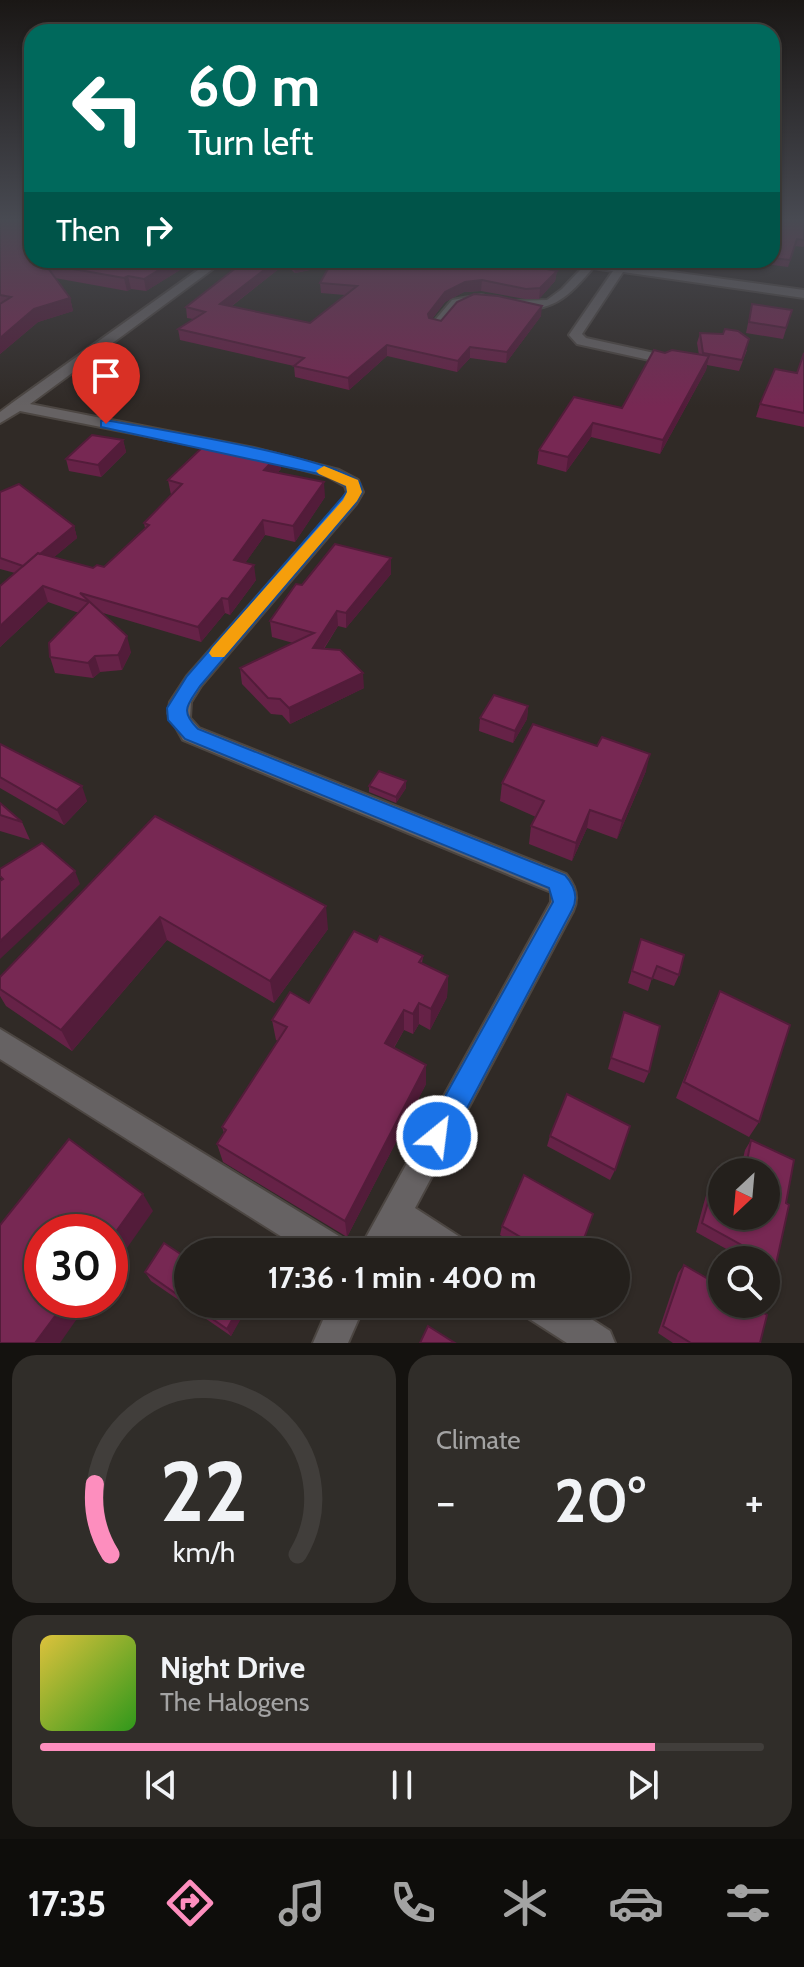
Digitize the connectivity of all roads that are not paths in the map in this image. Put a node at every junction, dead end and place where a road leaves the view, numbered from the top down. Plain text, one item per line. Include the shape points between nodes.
1 (189, 282) edge
2 (574, 282) edge
3 (607, 282) edge
4 (727, 282) edge
5 (767, 282) edge
6 (804, 286) edge
7 (804, 294) edge
8 (436, 326) edge
9 (663, 359) edge
10 (9, 413) edge
11 (0, 1043) edge
12 (395, 1214) junction
13 (313, 1238) edge
14 (382, 1238) edge
15 (433, 1238) edge
16 (342, 1318) edge
17 (559, 1318) edge
18 (330, 1343) edge
19 (598, 1343) edge

1 - 10 street
2 - 8 street via 543,307 456,303
3 - 9 street via 576,338
4 - 7 street
5 - 6 street
10 - 12 street via 254,453 333,473 352,483 350,501 194,681 177,708 178,720 191,734 557,881 563,889 564,903
11 - 13 street
12 - 14 street
12 - 15 street
16 - 18 street
17 - 19 street

